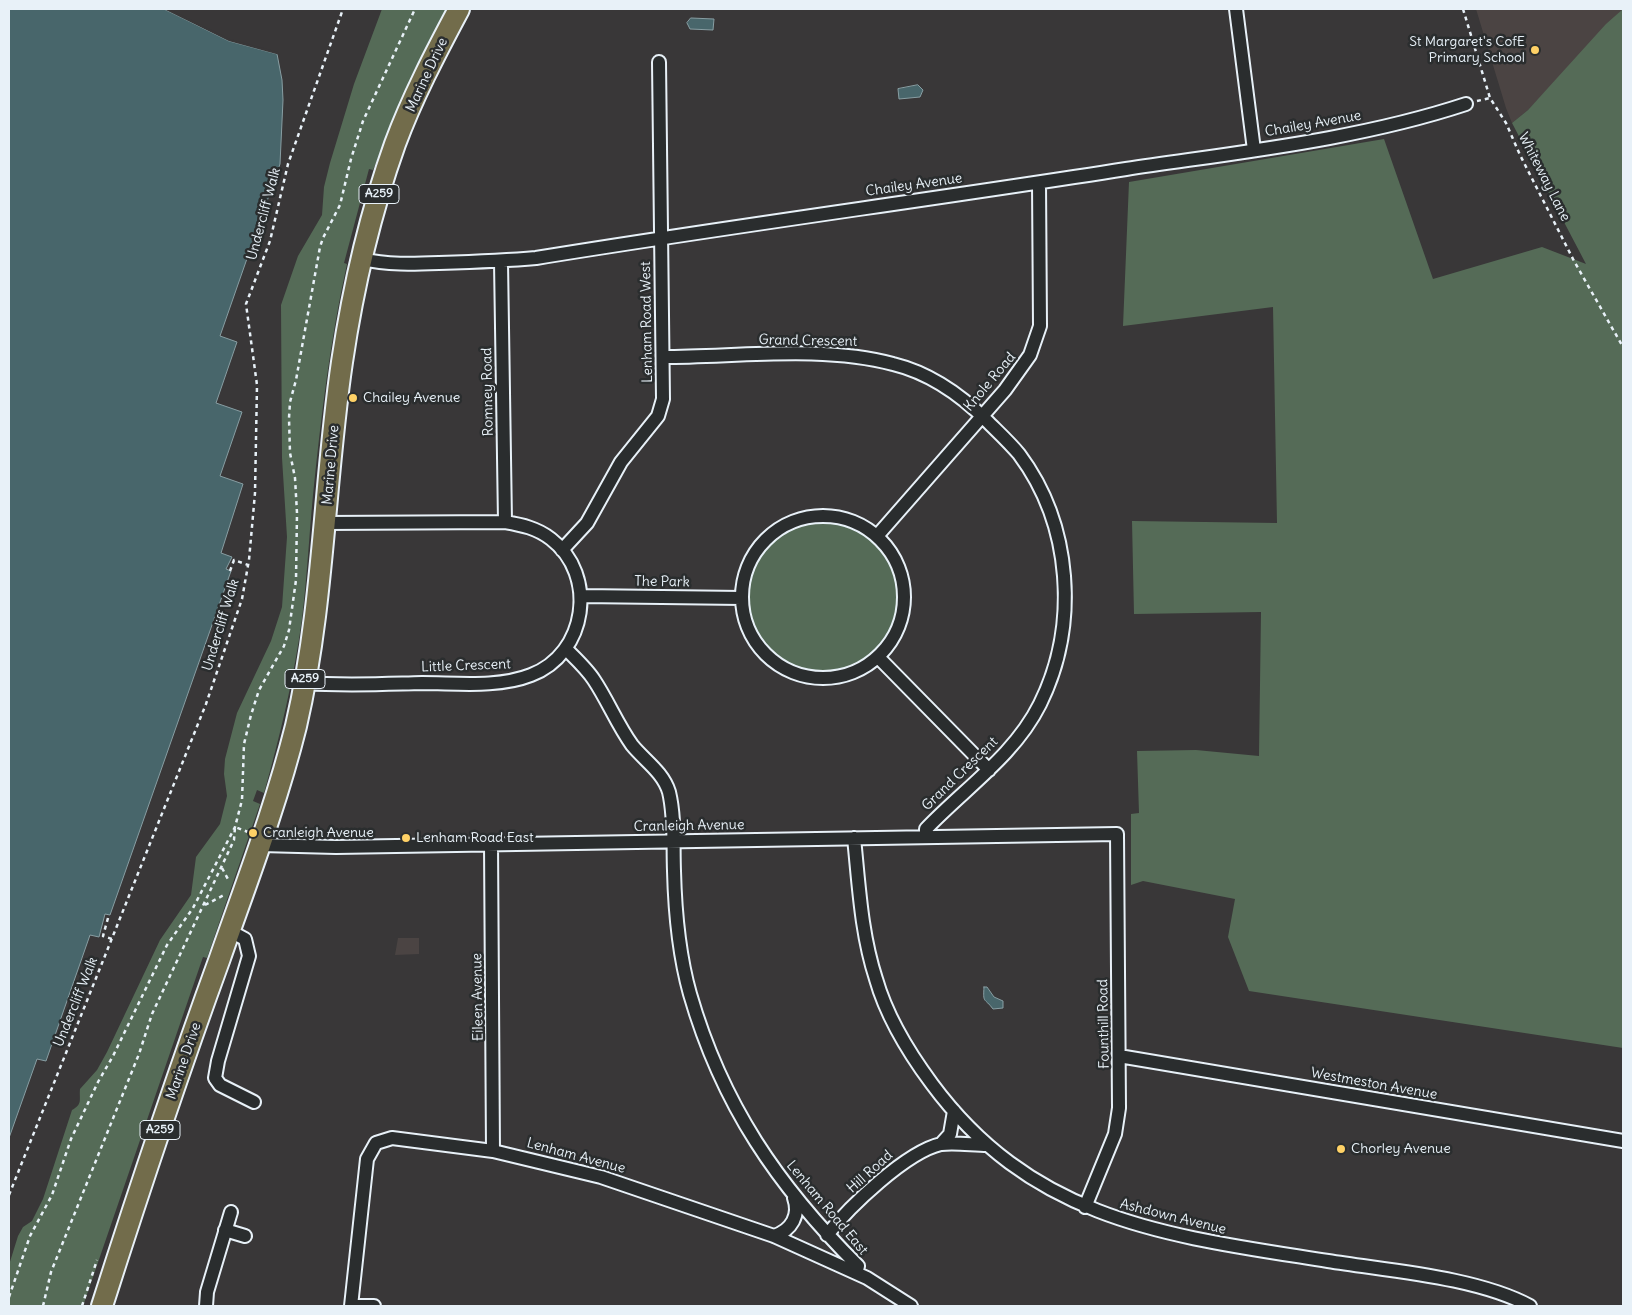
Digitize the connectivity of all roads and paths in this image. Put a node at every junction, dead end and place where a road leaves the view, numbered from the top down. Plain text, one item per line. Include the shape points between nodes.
1 (343, 9) edge
2 (415, 9) edge
3 (460, 9) edge
4 (1236, 9) edge
5 (1463, 9) edge
6 (659, 62) dead end
7 (1466, 104) dead end
8 (1254, 150) junction
9 (1038, 183) junction
10 (662, 238) junction
11 (362, 259) junction
12 (501, 262) junction
13 (1623, 347) edge
14 (663, 356) junction
15 (982, 416) junction
16 (505, 522) junction
17 (326, 523) junction
18 (877, 536) junction
19 (562, 550) junction
20 (248, 565) junction
21 (230, 571) dead end
22 (582, 596) junction
23 (742, 598) junction
24 (566, 650) junction
25 (878, 657) junction
26 (305, 683) junction
27 (989, 770) junction
28 (235, 827) junction
29 (1116, 834) joint
30 (926, 836) junction
31 (854, 838) junction
32 (255, 839) junction
33 (673, 841) junction
34 (491, 844) junction
35 (222, 867) junction
36 (230, 881) dead end
37 (226, 891) dead end
38 (204, 906) junction
39 (108, 918) dead end
40 (230, 931) junction
41 (112, 939) junction
42 (1119, 1056) junction
43 (254, 1102) dead end
44 (954, 1111) junction
45 (1623, 1141) edge
46 (941, 1144) junction
47 (987, 1145) junction
48 (493, 1150) junction
49 (9, 1195) edge
50 (794, 1198) junction
51 (1084, 1207) junction
52 (231, 1212) dead end
53 (226, 1230) junction
54 (826, 1235) junction
55 (245, 1236) dead end
56 (774, 1236) junction
57 (856, 1273) junction
58 (9, 1296) edge
59 (43, 1306) edge
60 (102, 1306) edge
61 (206, 1306) edge
62 (352, 1306) edge
63 (374, 1306) edge
64 (911, 1306) edge
65 (1530, 1306) edge

1 - 20 path, Undercliff Walk via 288,164 270,241 246,304 257,385 255,493
2 - 28 path via 363,121 340,205 320,247 290,402 290,453 297,513 296,580 289,630 284,646 259,690 251,715 244,744 242,800
3 - 11 main road, Marine Drive / A259 via 430,65 396,141
4 - 8 street
5 - 13 path, Whiteway Lane via 1490,98
6 - 10 street, Lenham Road West
7 - 8 street, Chailey Avenue via 1351,133
8 - 9 street, Chailey Avenue
9 - 10 street, Chailey Avenue
9 - 15 street, Knole Road via 1038,336 1026,364
10 - 12 street, Chailey Avenue
10 - 14 street, Lenham Road West
11 - 12 street, Chailey Avenue via 412,264
11 - 17 main road, Marine Drive / A259 via 342,364
12 - 16 street, Romney Road
14 - 15 street, Grand Crescent via 839,354 868,358 895,364 938,383 961,397
14 - 19 street, Lenham Road West via 663,399 658,416 621,462 587,523
15 - 18 street, Knole Road
15 - 27 street, Grand Crescent via 1018,454 1041,492 1057,533 1064,580 1063,632 1051,676 1029,722
16 - 17 street, Little Crescent
16 - 19 street, Little Crescent via 531,527 552,539
17 - 26 main road, Marine Drive / A259
18 - 23 street via 840,518 809,517 789,523 765,540 752,558 744,578
18 - 25 street via 898,565 904,593 898,628
19 - 22 street, Little Crescent via 577,575
20 - 21 path via 234,560
20 - 41 path, Undercliff Walk via 242,599 206,704
22 - 23 street, The Park
22 - 24 street, Little Crescent via 578,622
23 - 25 street via 752,636 763,652 786,670 805,676 834,678 862,668
24 - 26 street, Little Crescent via 533,675 503,682
24 - 33 street, Lenham Road East via 594,678 622,730 662,778 671,804
25 - 27 street
26 - 32 main road, Marine Drive / A259 via 285,766
27 - 30 street, Grand Crescent via 926,828
28 - 32 path
28 - 35 path via 234,840
28 - 58 path via 193,908 167,944 98,1082 71,1139 52,1195 30,1236
29 - 30 street, Cranleigh Avenue
29 - 42 street, Founthill Road
30 - 31 street, Cranleigh Avenue
31 - 33 street, Cranleigh Avenue
31 - 44 street, Ashdown Avenue via 863,933 876,982 905,1045
32 - 34 street, Cranleigh Avenue via 306,847
32 - 40 main road, Marine Drive / A259
33 - 34 street, Cranleigh Avenue
33 - 50 street, Lenham Road East via 675,895 685,967 706,1042 745,1126
34 - 48 street, Eileen Avenue
35 - 36 path
35 - 38 path
37 - 38 path via 225,895
38 - 59 path via 152,1014 51,1272
39 - 41 path via 103,936
40 - 43 street via 245,939 249,956 215,1078 220,1085
40 - 60 main road, Marine Drive / A259
41 - 49 path, Undercliff Walk
42 - 45 street, Westmeston Avenue
42 - 51 street, Founthill Road via 1119,1108 1115,1134
44 - 46 street via 950,1134
44 - 47 street, Ashdown Avenue
46 - 47 street, Hill Road
46 - 54 street, Hill Road via 903,1162
47 - 51 street, Ashdown Avenue via 1039,1183
48 - 56 street, Lenham Avenue via 601,1177
48 - 62 street, Lenham Avenue via 392,1138 376,1143 366,1164
50 - 54 street, Lenham Road East
50 - 56 street via 797,1210 794,1222 786,1231
51 - 65 street, Ashdown Avenue via 1134,1225 1186,1238 1444,1280
52 - 53 street
53 - 55 street
53 - 61 street via 207,1292
54 - 57 street, Lenham Road East via 858,1266
56 - 57 street, Lenham Avenue
57 - 64 street, Lenham Avenue
62 - 63 street

